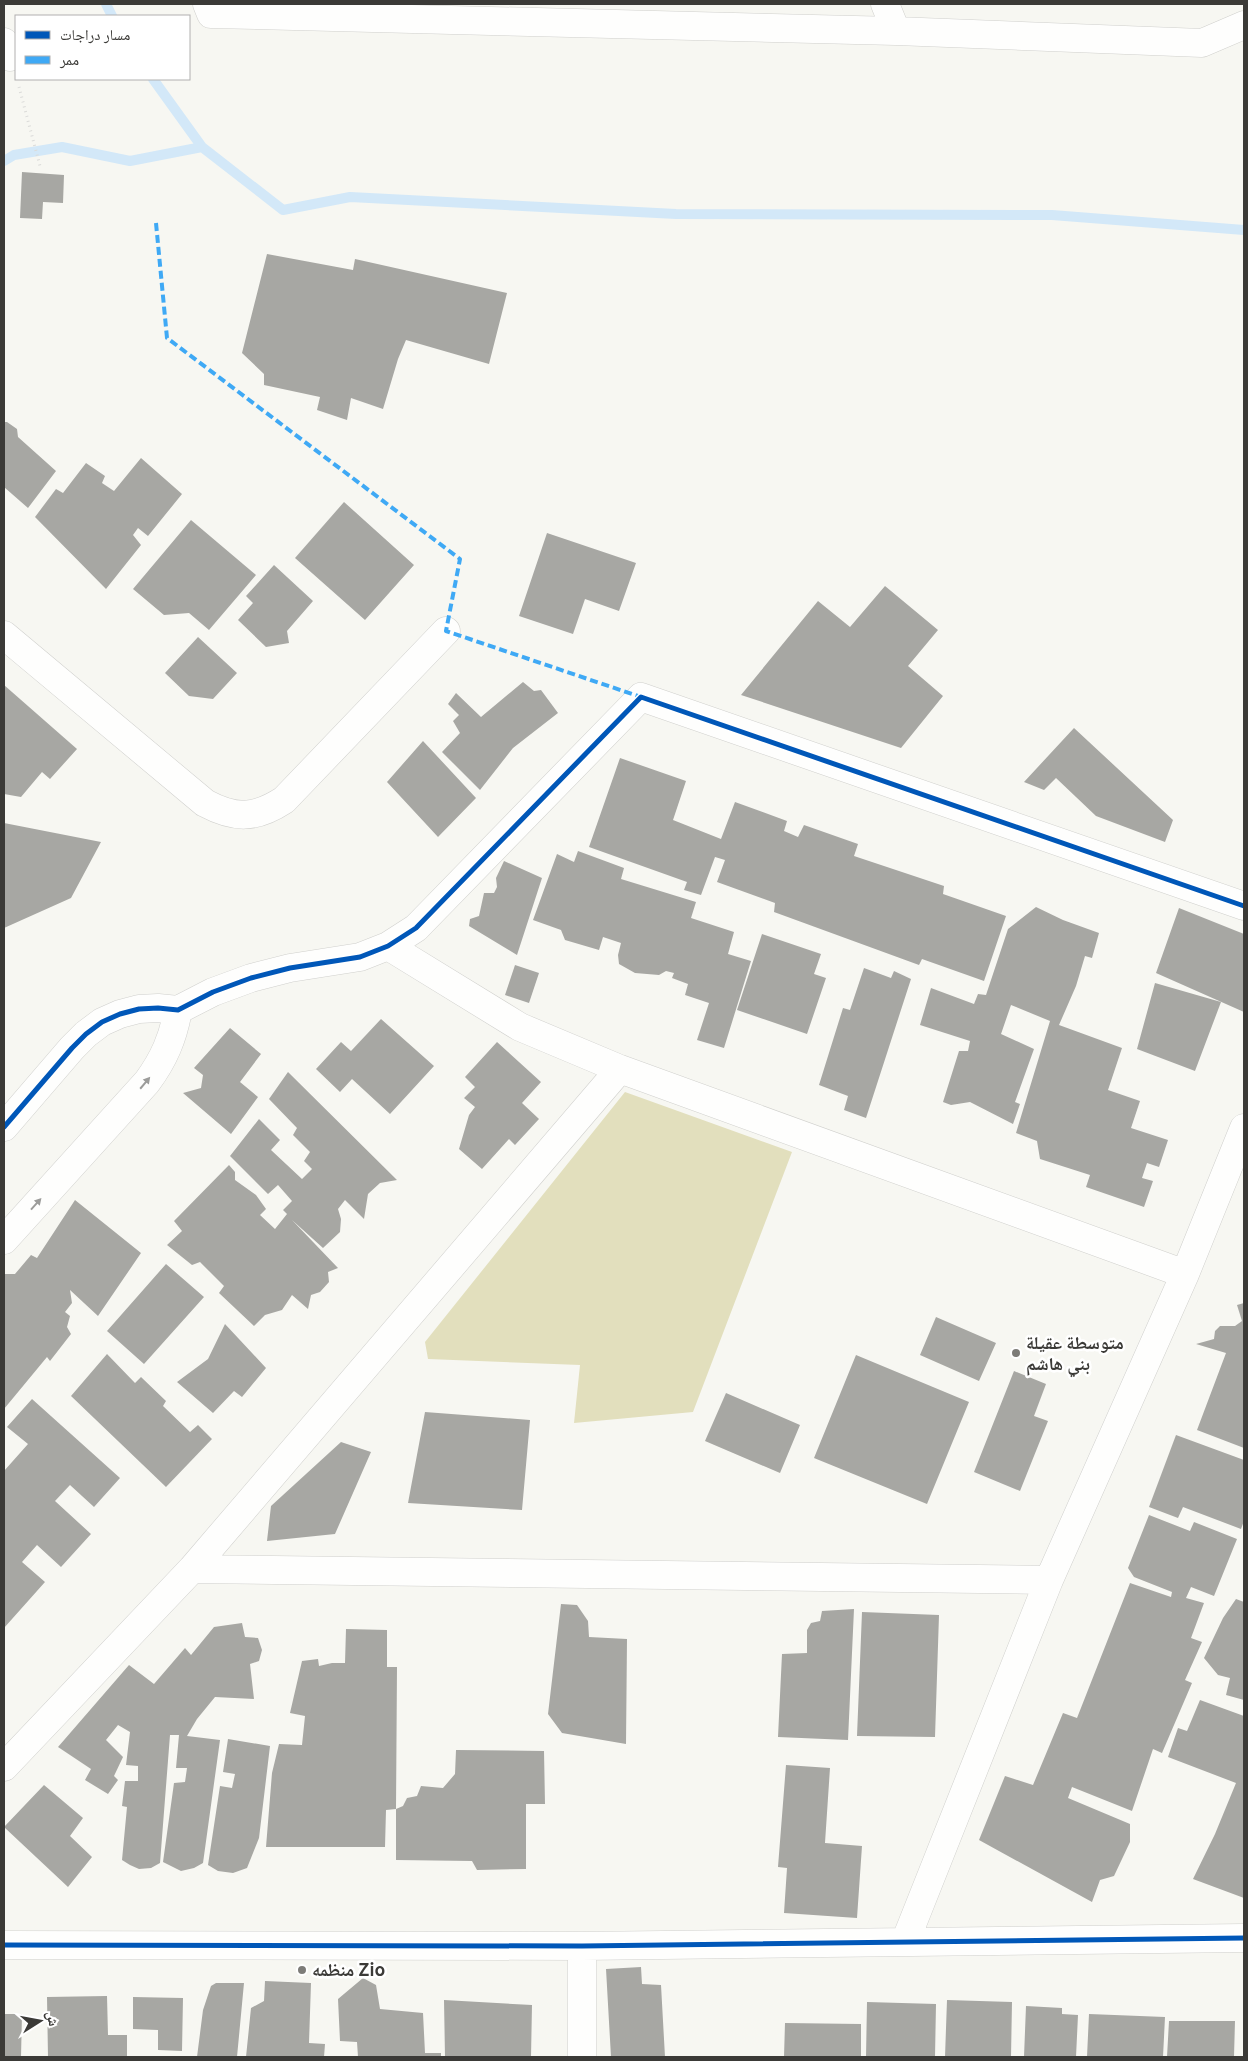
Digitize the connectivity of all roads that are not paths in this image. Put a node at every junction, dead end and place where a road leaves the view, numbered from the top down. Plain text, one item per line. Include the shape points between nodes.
1 (206, 4) edge
2 (885, 4) edge
3 (554, 13) edge
4 (1244, 25) edge
5 (896, 31) junction
6 (446, 631) dead end
7 (4, 635) edge
8 (1244, 906) edge
9 (388, 946) junction
10 (178, 1010) junction
11 (620, 1069) junction
12 (4, 1127) edge
13 (1244, 1128) edge
14 (4, 1240) edge
15 (1185, 1274) junction
16 (192, 1569) junction
17 (1049, 1580) junction
18 (4, 1767) edge
19 (1244, 1938) edge
20 (905, 1942) junction
21 (4, 1945) edge
22 (582, 1946) junction
23 (582, 2057) edge

1 - 3 street via 211,14
2 - 5 street
3 - 5 street
4 - 5 street via 1202,43
6 - 7 street via 284,800 270,810 253,815 236,815 205,803
8 - 9 street via 641,697 416,928
9 - 10 street via 360,957 251,978
9 - 11 street via 520,1027
10 - 12 street via 138,1009 102,1022 72,1048
14 -> 10 street via 153,1074 168,1048
11 - 15 street
11 - 16 street
13 - 15 street
15 - 17 street
16 - 17 street
16 - 18 street
17 - 20 street
19 - 20 street
20 - 22 street
21 - 22 street
22 - 23 street

